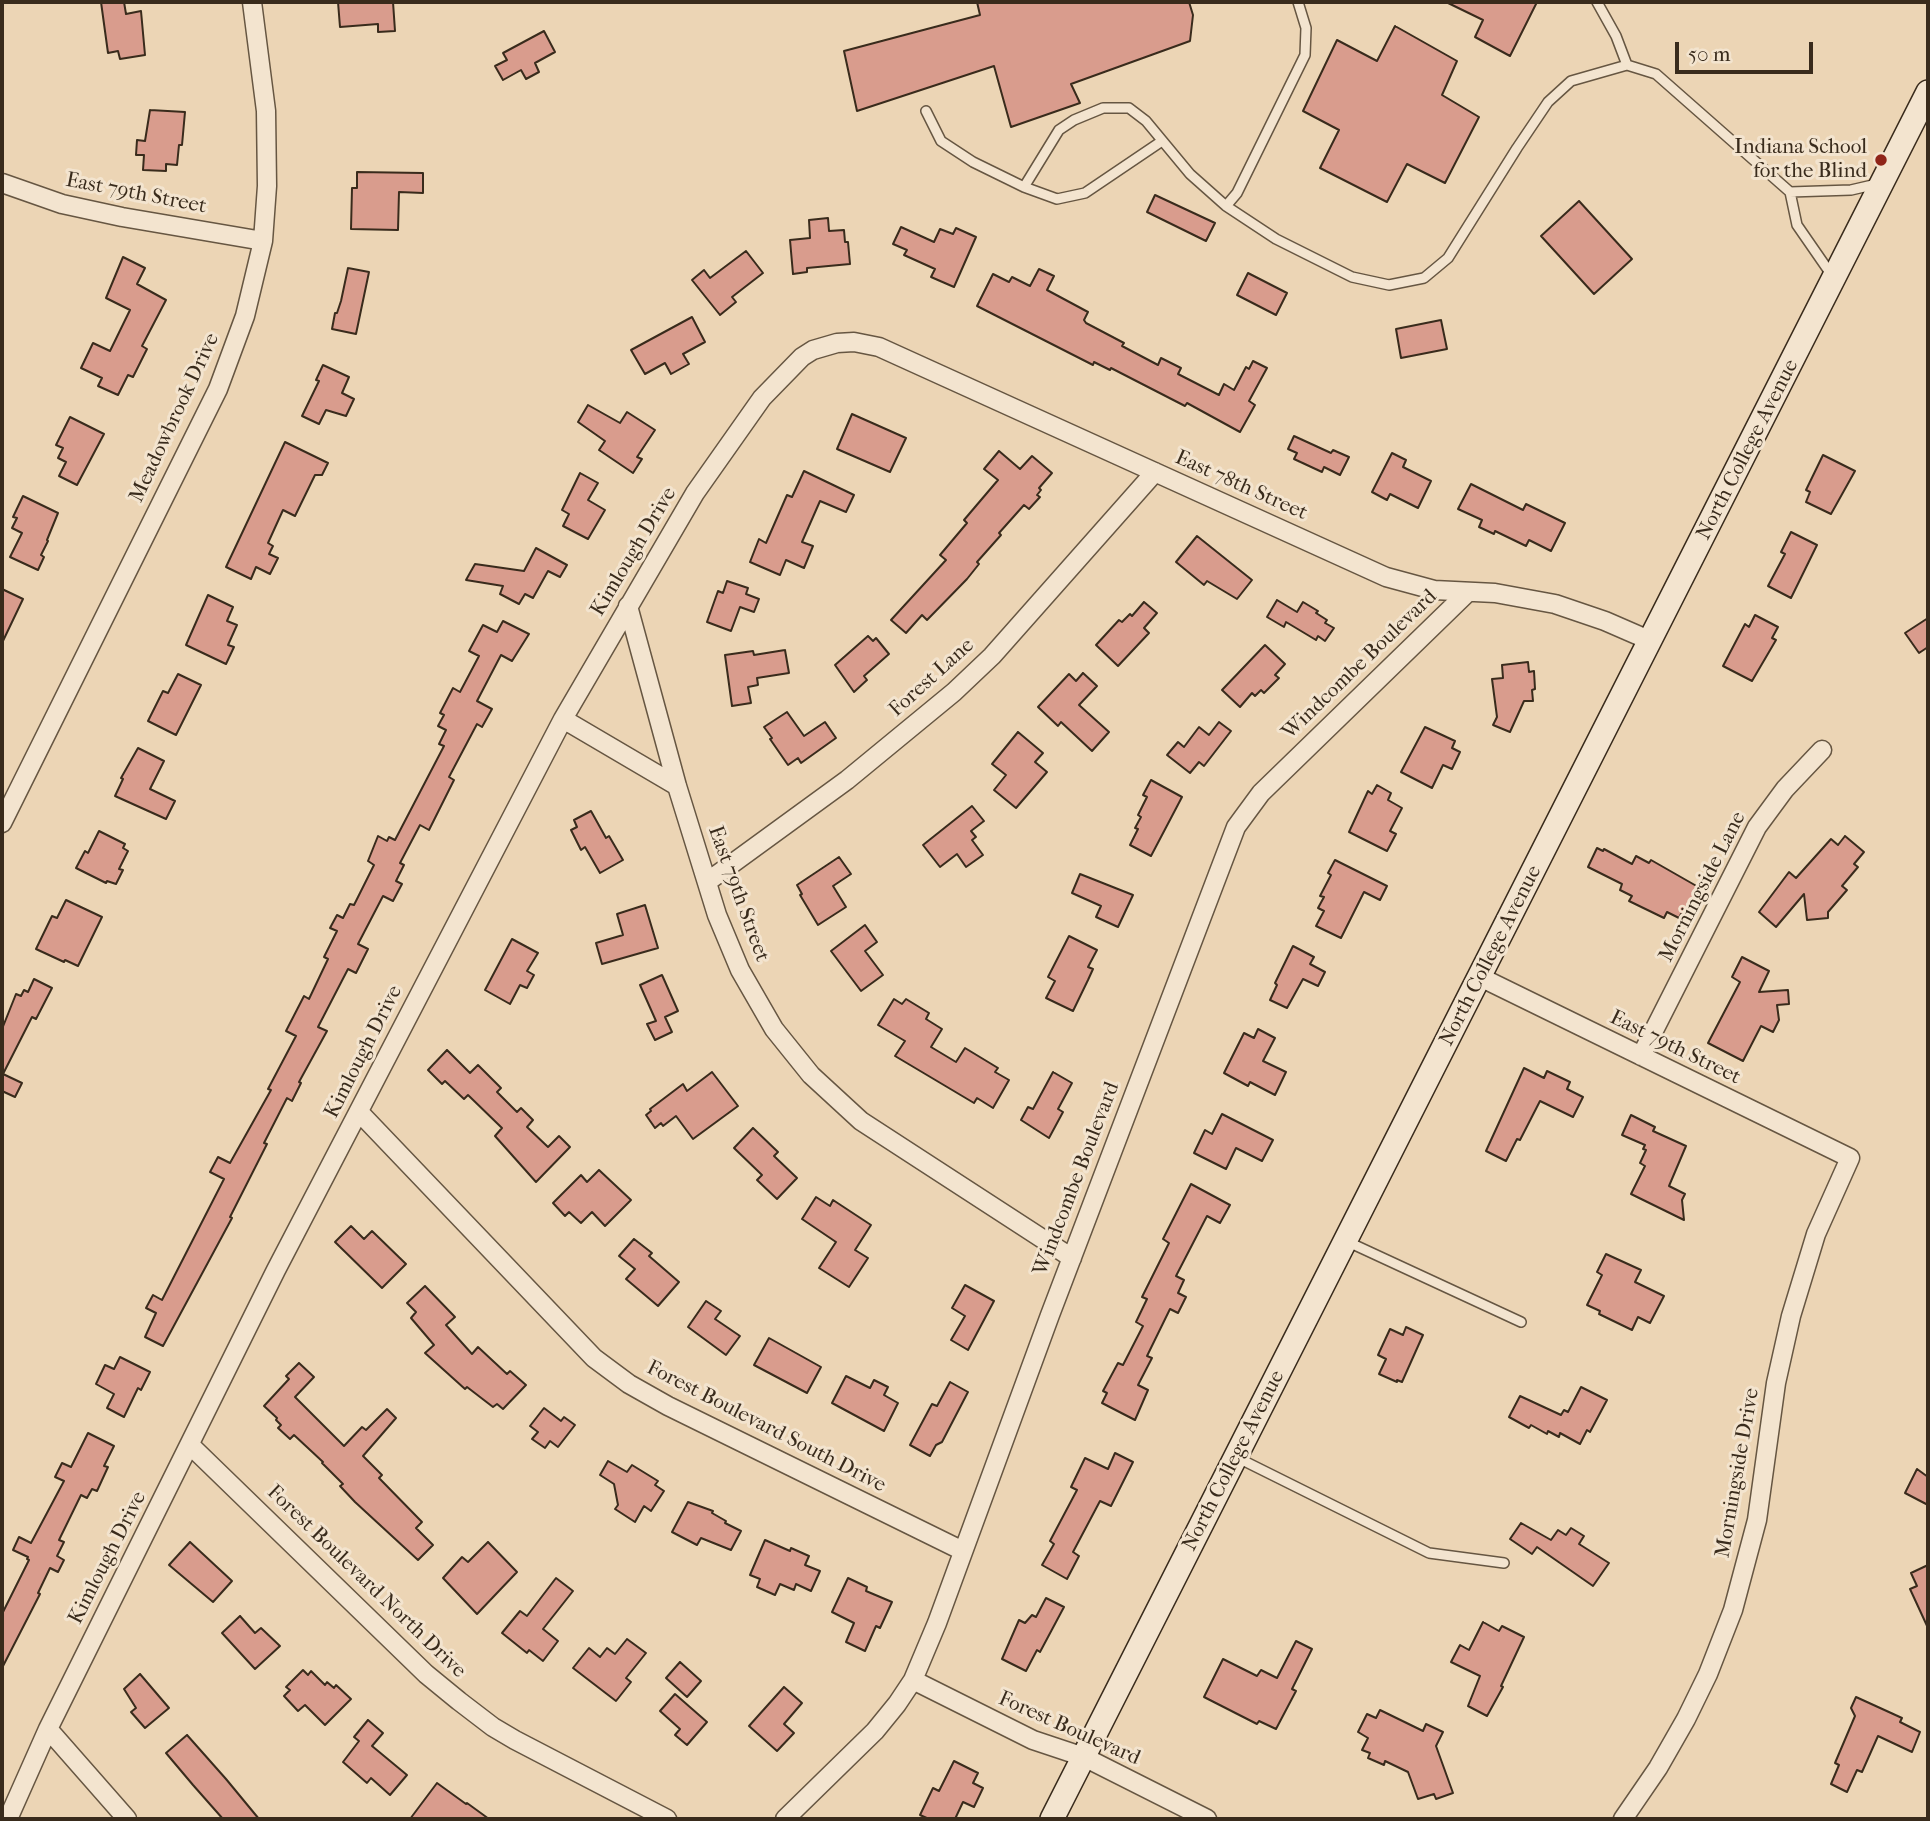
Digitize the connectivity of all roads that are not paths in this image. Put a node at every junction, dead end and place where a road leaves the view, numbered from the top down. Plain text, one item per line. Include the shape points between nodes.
1 (252, 2) edge
2 (1298, 2) edge
3 (1597, 2) edge
4 (1627, 65) junction
5 (1928, 92) edge
6 (926, 111) dead end
7 (1162, 141) junction
8 (2, 183) edge
9 (1882, 183) junction
10 (1024, 187) junction
11 (1790, 192) junction
12 (1226, 206) junction
13 (263, 241) junction
14 (1834, 278) junction
15 (822, 347) joint
16 (1155, 472) junction
17 (1468, 592) junction
18 (628, 606) junction
19 (1651, 641) junction
20 (563, 719) junction
21 (1822, 750) dead end
22 (677, 786) junction
23 (2, 823) edge
24 (707, 882) junction
25 (1480, 977) junction
26 (1640, 1056) junction
27 (359, 1112) junction
28 (1850, 1158) joint
29 (1346, 1241) junction
30 (1072, 1258) junction
31 (1521, 1322) dead end
32 (190, 1445) junction
33 (1236, 1457) junction
34 (963, 1551) junction
35 (1504, 1563) dead end
36 (913, 1680) junction
37 (48, 1729) junction
38 (1084, 1757) junction
39 (8, 1819) edge
40 (127, 1819) edge
41 (667, 1819) edge
42 (785, 1819) edge
43 (1052, 1819) edge
44 (1207, 1819) edge
45 (1623, 1819) edge

1 - 13 street, Meadowbrook Drive via 266,111
2 - 12 lane via 1306,28 1305,55
3 - 4 lane
4 - 11 lane via 1656,74
4 - 12 lane via 1571,81 1549,102 1448,258 1424,278 1389,285 1352,277 1276,239
5 - 9 main road, North College Avenue
6 - 10 lane via 941,141
7 - 10 lane via 1086,193 1057,200
7 - 10 lane via 1129,108 1103,108 1059,130
7 - 12 lane
8 - 13 street, East 79th Street via 62,204
9 - 11 lane via 1851,190
9 - 14 main road, North College Avenue
11 - 14 lane via 1797,225
13 - 23 street, Meadowbrook Drive via 246,316 225,374
14 - 19 main road, North College Avenue
15 - 16 street, East 78th Street via 854,342 879,347
15 - 18 street, Kimlough Drive via 786,370 740,428
16 - 17 street, East 78th Street via 1386,577 1434,590
16 - 24 street, Forest Lane via 992,656 954,692 847,780
17 - 19 street, East 78th Street via 1555,604
17 - 30 street, Windcombe Boulevard via 1261,793 1238,822
18 - 20 street, Kimlough Drive
18 - 22 street, East 79th Street
19 - 25 main road, North College Avenue
20 - 22 street
20 - 27 street, Kimlough Drive
21 - 26 street, Morningside Lane via 1785,789 1758,827
22 - 24 street, East 79th Street
24 - 30 street, East 79th Street via 740,970 774,1029 811,1075 875,1132
25 - 26 street, East 79th Street
25 - 29 main road, North College Avenue
26 - 28 street, East 79th Street
27 - 32 street, Kimlough Drive
27 - 34 street, Forest Boulevard South Drive via 585,1349 629,1384
28 - 45 street, Morningside Drive via 1816,1234 1793,1308 1776,1383 1757,1520 1733,1610 1686,1719
29 - 31 lane
29 - 33 main road, North College Avenue
30 - 34 street, Windcombe Boulevard
32 - 37 street, Kimlough Drive
32 - 41 street, Forest Boulevard North Drive via 449,1693 515,1740
33 - 35 lane via 1429,1553
33 - 38 main road, North College Avenue
34 - 36 street, Windcombe Boulevard
36 - 38 street, Forest Boulevard via 1033,1740
36 - 42 street, Windcombe Boulevard via 880,1724
37 - 39 street, Kimlough Drive
37 - 40 street
38 - 43 main road, North College Avenue
38 - 44 street, Forest Boulevard

